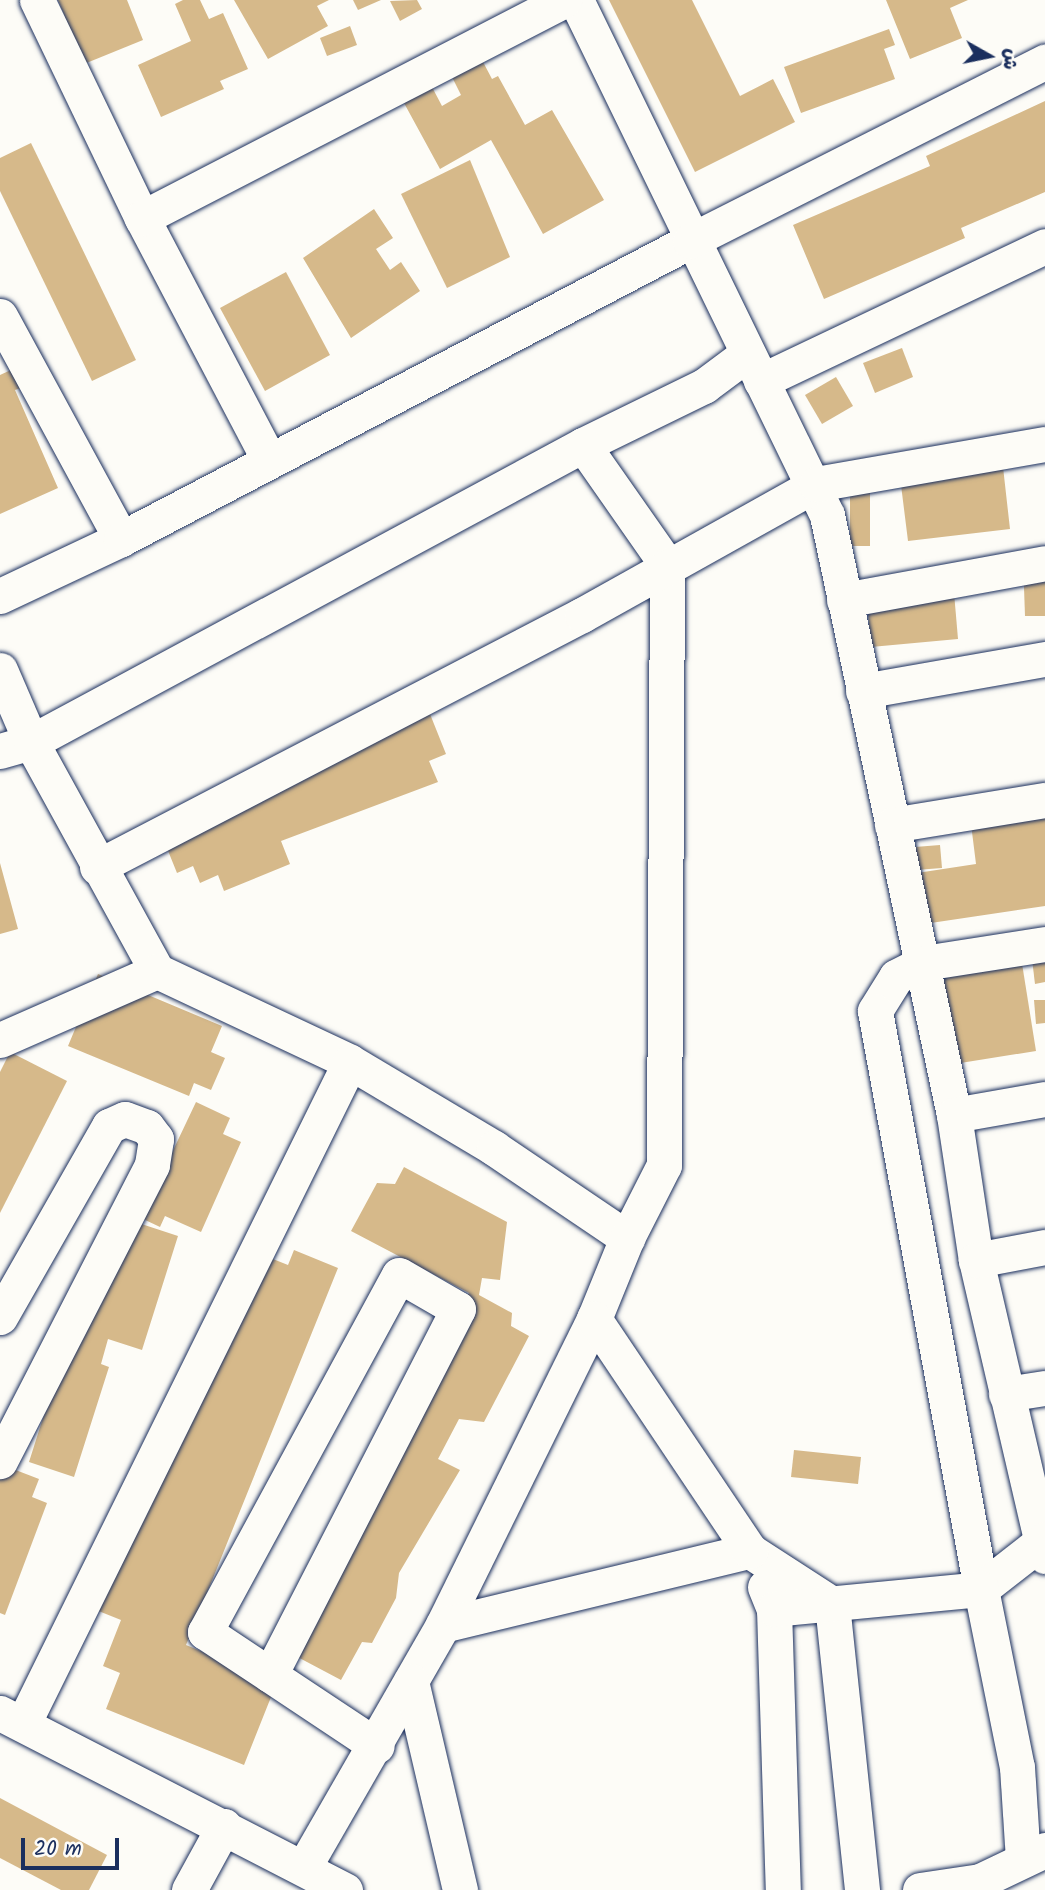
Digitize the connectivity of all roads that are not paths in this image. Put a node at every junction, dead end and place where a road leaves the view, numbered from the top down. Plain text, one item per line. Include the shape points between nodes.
1 (37, 0) edge
2 (564, 0) edge
3 (576, 0) edge
4 (1045, 62) edge
5 (142, 218) junction
6 (690, 241) junction
7 (1045, 246) edge
8 (0, 316) edge
9 (754, 368) junction
10 (1045, 444) edge
11 (583, 445) junction
12 (269, 460) junction
13 (816, 484) junction
14 (121, 539) junction
15 (1045, 563) edge
16 (667, 565) junction
17 (0, 596) edge
18 (844, 600) junction
19 (1045, 659) edge
20 (0, 670) edge
21 (863, 691) junction
22 (15, 747) edge
23 (1045, 800) edge
24 (892, 825) junction
25 (97, 867) junction
26 (1045, 944) edge
27 (923, 963) junction
28 (157, 971) junction
29 (0, 1040) edge
30 (350, 1062) junction
31 (1045, 1099) edge
32 (954, 1115) junction
33 (627, 1238) junction
34 (1045, 1247) edge
35 (976, 1260) junction
36 (0, 1317) edge
37 (594, 1319) junction
38 (1045, 1388) edge
39 (1006, 1394) junction
40 (0, 1461) edge
41 (1044, 1545) edge
42 (750, 1551) junction
43 (981, 1589) junction
44 (832, 1604) junction
45 (774, 1609) junction
46 (443, 1625) junction
47 (270, 1675) junction
48 (411, 1681) junction
49 (11, 1718) edge
50 (377, 1746) junction
51 (224, 1826) junction
52 (1034, 1855) edge
53 (303, 1868) junction
54 (189, 1890) edge
55 (345, 1890) edge
56 (460, 1890) edge
57 (783, 1890) edge
58 (862, 1890) edge
59 (920, 1890) edge

1 - 5 street
2 - 5 street
3 - 6 street
4 - 6 street
5 - 12 street
6 - 9 street
6 - 12 street
7 - 9 street
8 - 14 street
9 - 11 street via 704,386
9 - 13 street
10 - 13 street
11 - 16 street
11 - 22 street
12 - 14 street
13 - 16 street
13 - 18 street
14 - 17 street
15 - 18 street
16 - 25 street via 582,615
16 - 33 street via 664,1165
18 - 21 street
19 - 21 street
20 - 22 street
21 - 24 street
22 - 25 street
23 - 24 street
24 - 27 street
25 - 28 street
26 - 27 street
27 - 32 street
27 - 43 street via 896,977 875,1011
28 - 29 street
28 - 30 street
30 - 33 street via 495,1148
30 - 49 street
31 - 32 street
32 - 35 street
33 - 37 street
34 - 35 street
35 - 39 street
36 - 40 street via 109,1126 125,1119 148,1127 156,1139 152,1165
37 - 42 street
37 - 46 street
38 - 39 street
39 - 41 street
41 - 43 street
42 - 44 street
42 - 45 street
42 - 46 street
43 - 44 street
43 - 52 street
44 - 45 street
44 - 58 street
45 - 57 street
46 - 48 street
47 - 47 street via 458,1308 399,1275 205,1632
47 - 50 street
48 - 50 street
48 - 56 street
49 - 51 street
50 - 53 street
51 - 53 street
51 - 54 street
52 - 59 street via 980,1881
53 - 55 street

